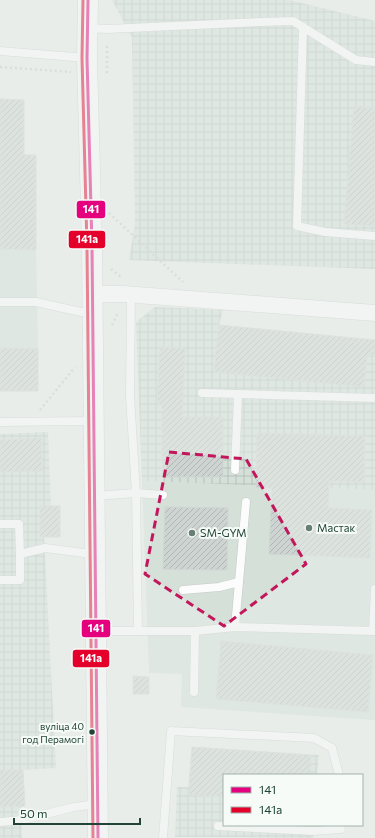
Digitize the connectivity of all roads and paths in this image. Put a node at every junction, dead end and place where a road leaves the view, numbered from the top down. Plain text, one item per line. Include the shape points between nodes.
1 (88, 0) edge
2 (303, 27) junction
3 (87, 28) junction
4 (0, 51) edge
5 (375, 62) edge
6 (82, 65) junction
7 (0, 67) edge
8 (109, 212) dead end
9 (375, 236) edge
10 (131, 294) junction
11 (203, 300) junction
12 (0, 302) edge
13 (92, 303) junction
14 (375, 313) edge
15 (77, 365) dead end
16 (202, 393) dead end
17 (238, 394) junction
18 (375, 398) edge
19 (94, 421) junction
20 (0, 422) edge
21 (30, 422) junction
22 (235, 470) dead end
23 (136, 493) junction
24 (163, 495) dead end
25 (94, 496) junction
26 (246, 502) dead end
27 (0, 524) edge
28 (95, 553) junction
29 (20, 554) junction
30 (0, 580) edge
31 (239, 582) junction
32 (375, 589) edge
33 (183, 590) dead end
34 (235, 626) junction
35 (96, 631) junction
36 (138, 631) junction
37 (195, 631) junction
38 (194, 692) dead end
39 (339, 774) edge
40 (98, 804) junction
41 (0, 822) edge
42 (218, 826) dead end
43 (341, 831) edge
44 (98, 838) edge
45 (163, 838) edge

1 - 3 street
2 - 3 lane via 293,21
2 - 5 lane via 356,60
2 - 9 lane via 297,226 325,232
3 - 6 street
4 - 6 lane
6 - 7 path
6 - 13 street via 92,247
8 - 11 path
10 - 11 street
10 - 13 street
10 - 23 lane via 130,396
11 - 14 street
12 - 13 lane via 36,302 81,312
13 - 19 street
15 - 21 path
16 - 17 lane
17 - 18 lane
17 - 22 lane
19 - 21 lane
19 - 25 street
20 - 21 lane
23 - 24 lane
23 - 25 lane
23 - 36 lane
25 - 28 street
26 - 31 lane
27 - 29 lane via 19,524
28 - 29 lane via 45,548
28 - 35 street
29 - 30 lane via 20,580
31 - 33 lane via 219,587
31 - 34 lane
32 - 34 lane via 373,631
34 - 37 lane
35 - 36 lane
35 - 40 street
36 - 37 lane
37 - 38 lane
39 - 45 lane via 332,748 314,738 171,731
40 - 41 lane via 74,807 22,820
40 - 44 street
42 - 43 lane

